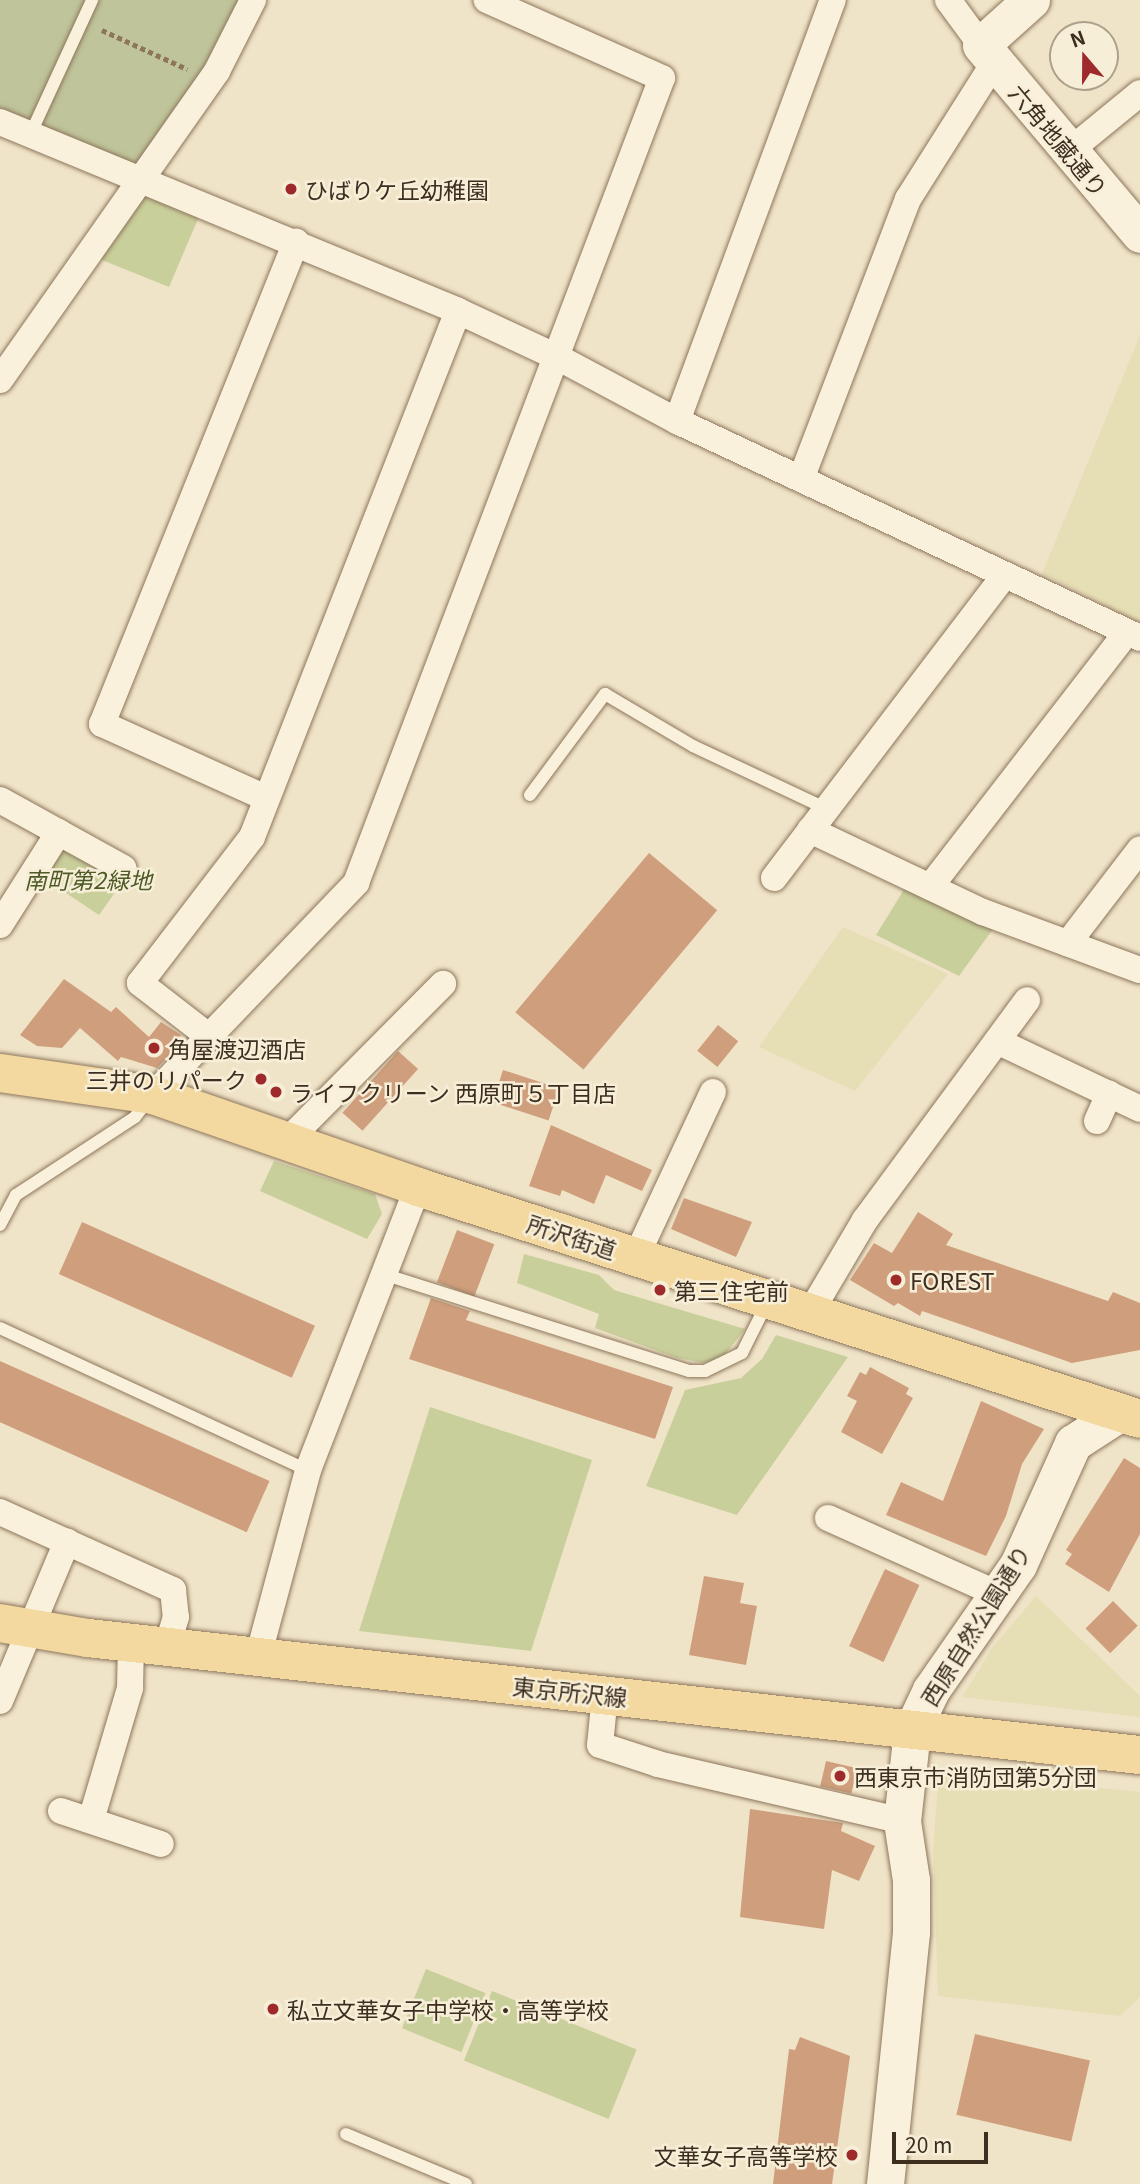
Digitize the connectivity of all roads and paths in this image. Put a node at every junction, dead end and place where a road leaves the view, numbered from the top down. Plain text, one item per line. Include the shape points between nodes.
1 (92, 0) edge
2 (253, 0) edge
3 (487, 0) edge
4 (833, 0) edge
5 (948, 0) edge
6 (1031, 0) edge
7 (82, 21) junction
8 (988, 54) junction
9 (211, 80) junction
10 (1140, 93) edge
11 (0, 122) edge
12 (30, 135) junction
13 (1069, 152) junction
14 (138, 181) junction
15 (1140, 234) edge
16 (296, 242) junction
17 (458, 311) junction
18 (9, 351) edge
19 (559, 358) junction
20 (0, 380) edge
21 (677, 421) junction
22 (801, 478) junction
23 (1004, 575) junction
24 (1133, 635) edge
25 (530, 795) dead end
26 (267, 798) junction
27 (0, 800) edge
28 (827, 809) junction
29 (810, 830) junction
30 (59, 832) junction
31 (1140, 849) edge
32 (123, 868) dead end
33 (774, 878) dead end
34 (930, 887) junction
35 (0, 925) edge
36 (1069, 943) junction
37 (1140, 970) edge
38 (443, 984) dead end
39 (1027, 1000) dead end
40 (207, 1035) junction
41 (997, 1041) junction
42 (0, 1073) edge
43 (713, 1092) dead end
44 (1109, 1094) junction
45 (153, 1095) junction
46 (1140, 1109) edge
47 (1097, 1121) dead end
48 (286, 1142) junction
49 (418, 1186) junction
50 (0, 1225) edge
51 (636, 1257) junction
52 (383, 1274) junction
53 (768, 1299) junction
54 (810, 1313) junction
55 (0, 1328) edge
56 (1133, 1411) edge
57 (308, 1470) junction
58 (0, 1512) edge
59 (828, 1518) dead end
60 (67, 1542) junction
61 (1000, 1595) junction
62 (15, 1626) edge
63 (149, 1645) junction
64 (258, 1657) junction
65 (605, 1695) junction
66 (0, 1702) edge
67 (912, 1730) junction
68 (1140, 1755) edge
69 (61, 1811) dead end
70 (91, 1820) junction
71 (902, 1821) junction
72 (161, 1844) dead end
73 (346, 2134) dead end
74 (466, 2184) edge
75 (885, 2184) edge

1 - 7 lane
2 - 9 street
3 - 19 street via 662,78
4 - 21 street
5 - 8 street
6 - 8 street
7 - 9 path
7 - 12 lane
8 - 13 street, 六角地蔵通り
8 - 22 street via 908,199
9 - 14 street
10 - 13 street
11 - 12 street
12 - 14 street
13 - 15 street, 六角地蔵通り
14 - 16 street
14 - 18 street
16 - 17 street
16 - 26 street via 102,724
17 - 19 street
17 - 26 street
18 - 20 street
19 - 21 street
19 - 40 street via 356,883
21 - 22 street
22 - 23 street
23 - 24 street
23 - 28 street
24 - 34 street
25 - 28 lane via 605,694 693,746
26 - 40 street via 252,837 140,983
27 - 30 street
28 - 29 street
29 - 33 street
29 - 34 street
30 - 32 street
30 - 35 street
31 - 36 street
34 - 36 street
36 - 37 street
38 - 48 street
39 - 41 street
40 - 45 street
41 - 44 street
41 - 54 street via 865,1220
42 - 45 main road, 所沢街道
43 - 51 street
44 - 46 street
44 - 47 street
45 - 48 main road, 所沢街道
45 - 50 lane via 135,1117 16,1195
48 - 49 main road, 所沢街道
49 - 51 main road, 所沢街道
49 - 52 street
51 - 53 main road, 所沢街道
52 - 53 lane via 689,1371 705,1371 742,1353
52 - 57 street
53 - 54 main road, 所沢街道
54 - 56 main road, 所沢街道
55 - 57 lane
56 - 61 street, 西原自然公園通り via 1073,1443
57 - 64 street
58 - 60 street
59 - 61 street
60 - 62 street
60 - 63 street via 173,1590 176,1617
61 - 67 street, 西原自然公園通り via 931,1690
62 - 63 main road, 東京所沢線
62 - 66 street
63 - 64 main road, 東京所沢線
63 - 70 street via 130,1688
64 - 65 main road, 東京所沢線
65 - 67 main road, 東京所沢線
65 - 71 street via 600,1745 658,1764
67 - 68 main road, 東京所沢線
67 - 71 street, 西原自然公園通り
69 - 70 street
70 - 72 street
71 - 75 street, 西原自然公園通り via 911,1880 911,1932
73 - 74 lane

